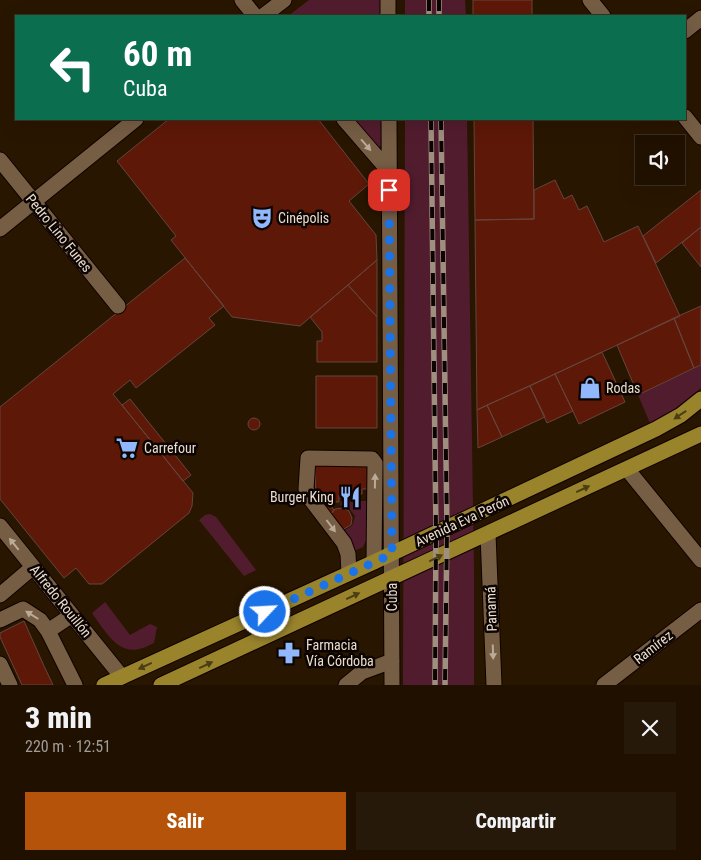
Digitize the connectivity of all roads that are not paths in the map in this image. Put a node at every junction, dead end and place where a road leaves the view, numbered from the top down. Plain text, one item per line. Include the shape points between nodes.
1 (242, 0) edge
2 (284, 0) edge
3 (388, 0) edge
4 (590, 0) edge
5 (254, 15) edge
6 (265, 15) edge
7 (388, 15) edge
8 (602, 15) edge
9 (701, 18) edge
10 (686, 30) edge
11 (686, 118) edge
12 (135, 120) edge
13 (345, 120) edge
14 (389, 120) edge
15 (701, 137) edge
16 (0, 160) edge
17 (389, 172) junction
18 (34, 202) junction
19 (0, 229) edge
20 (118, 306) dead end
21 (701, 399) edge
22 (701, 434) edge
23 (627, 469) junction
24 (0, 526) edge
25 (488, 534) junction
26 (392, 554) junction
27 (701, 560) edge
28 (374, 562) junction
29 (34, 567) junction
30 (350, 573) junction
31 (392, 579) junction
32 (0, 595) edge
33 (701, 610) edge
34 (72, 615) junction
35 (0, 620) edge
36 (48, 631) junction
37 (392, 661) junction
38 (0, 664) edge
39 (122, 677) junction
40 (10, 685) edge
41 (75, 685) edge
42 (104, 685) edge
43 (161, 685) edge
44 (346, 685) edge
45 (392, 685) edge
46 (494, 685) edge
47 (604, 685) edge

1 - 5 street
2 - 6 street
3 - 7 street
4 - 8 street
9 - 10 street
11 - 15 street
12 - 18 street
13 -> 17 street
14 - 17 street, Cuba
16 - 18 street, Pedro Lino Funes
17 - 26 street, Cuba
18 - 19 street
18 - 20 street, Pedro Lino Funes
21 -> 26 main road, Avenida Eva Perón via 656,429
22 - 23 main road, Avenida Eva Perón
25 -> 23 main road, Avenida Eva Perón
23 - 27 street
29 -> 24 street, Alfredo Rouillón
31 -> 25 main road, Avenida Eva Perón
25 -> 46 street, Panamá
26 - 28 main road, Avenida Eva Perón
26 - 31 street, Cuba
28 - 30 main road, Avenida Eva Perón
28 -> 30 street via 375,463 372,459 308,458 306,489 344,543
29 - 32 street
29 - 34 street, Alfredo Rouillón
30 -> 39 main road, Avenida Eva Perón
31 - 37 street, Cuba
43 -> 31 main road, Avenida Eva Perón
33 - 47 street, Ramírez
34 - 36 street
34 - 39 street, Alfredo Rouillón
36 -> 35 street via 40,620 23,609
36 - 41 street
37 - 44 street via 362,672
37 - 45 street, Cuba
38 - 40 street
39 - 42 main road, Avenida Eva Perón

